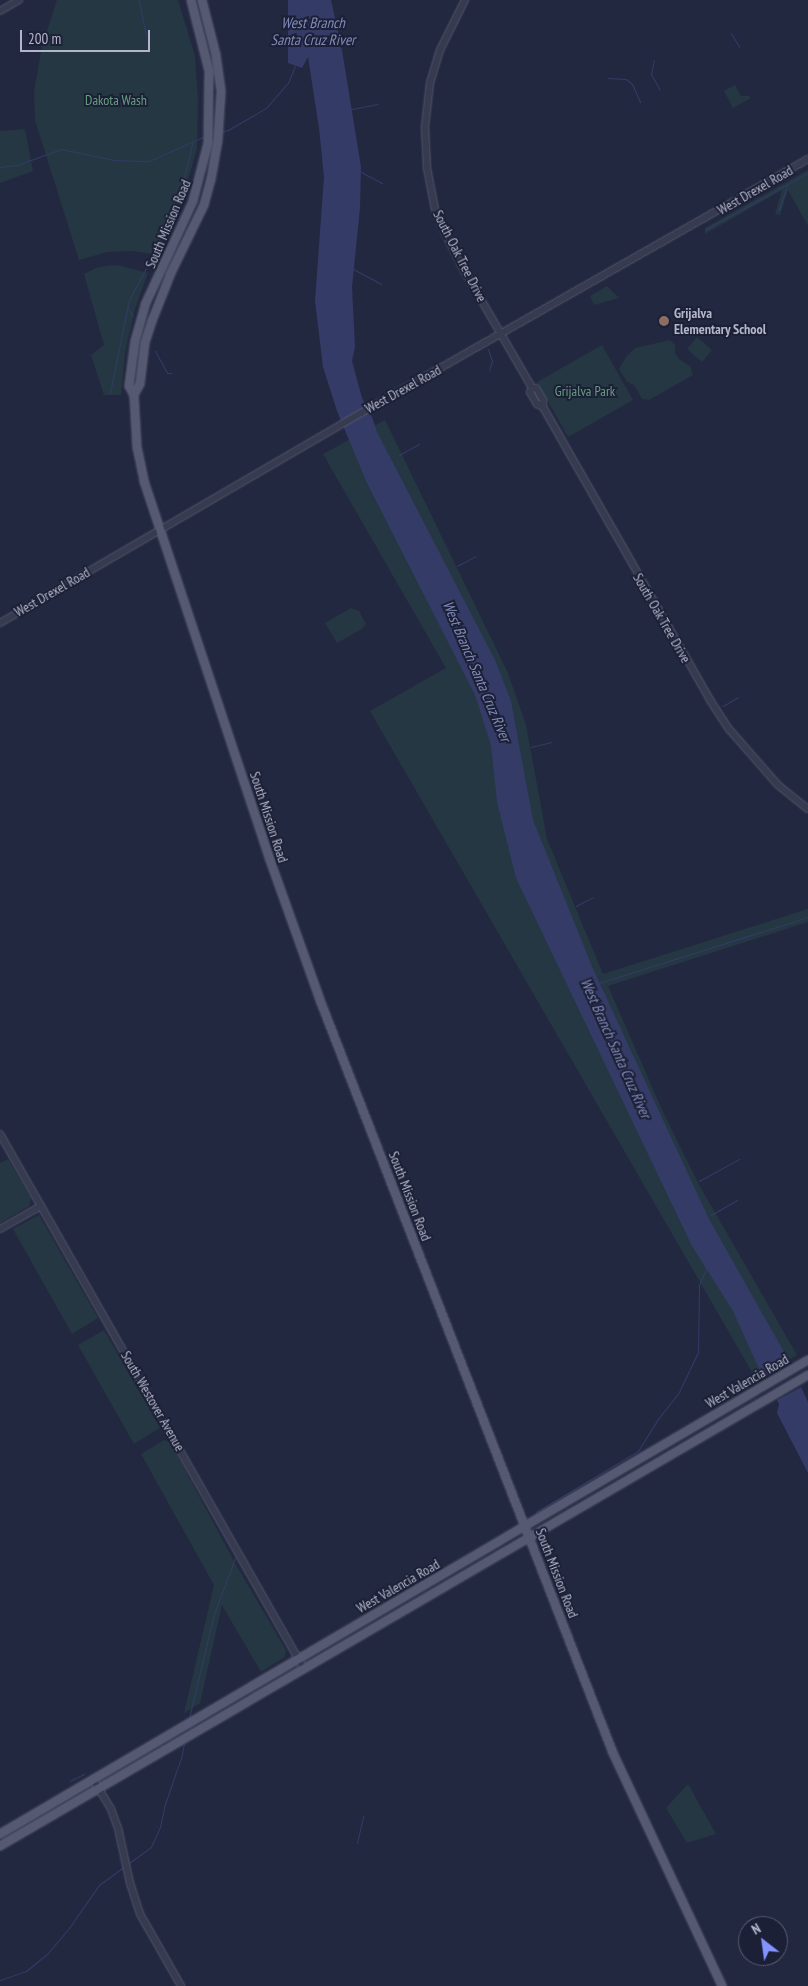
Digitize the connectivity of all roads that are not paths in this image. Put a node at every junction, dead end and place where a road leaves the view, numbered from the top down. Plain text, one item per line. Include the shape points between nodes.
1 (19, 0) edge
2 (191, 0) edge
3 (202, 0) edge
4 (465, 0) edge
5 (0, 11) edge
6 (212, 34) junction
7 (202, 37) junction
8 (808, 159) edge
9 (502, 334) junction
10 (134, 395) junction
11 (161, 529) junction
12 (0, 623) edge
13 (808, 809) edge
14 (0, 1134) edge
15 (41, 1206) junction
16 (0, 1229) edge
17 (808, 1360) edge
18 (808, 1375) edge
19 (526, 1526) junction
20 (530, 1537) junction
21 (299, 1659) junction
22 (304, 1669) junction
23 (93, 1779) junction
24 (99, 1788) junction
25 (0, 1834) edge
26 (0, 1846) edge
27 (181, 1986) edge
28 (722, 1986) edge

1 - 5 street
2 - 7 main road, South Mission Road
3 - 6 main road, South Mission Road
4 - 9 street, South Oak Tree Drive via 440,50 430,83 425,119 427,168 435,209
6 - 7 main road
6 - 10 main road, South Mission Road via 221,92 220,123 211,179 204,205 155,312 145,343 140,384
7 - 10 main road, South Mission Road via 209,71 208,143 193,201 145,305 137,332 130,386
8 - 9 street, West Drexel Road
9 - 11 street, West Drexel Road
9 - 13 street, South Oak Tree Drive via 532,388 530,392 537,404 543,407 710,700 778,785
10 - 11 main road, South Mission Road via 137,447 146,487
11 - 12 street, West Drexel Road
11 - 19 main road, South Mission Road via 290,921
14 - 15 street, South Westover Avenue
15 - 16 street
15 - 21 street, South Westover Avenue
17 - 19 main road, West Valencia Road
18 - 20 main road, West Valencia Road
19 - 20 main road, South Mission Road
19 - 21 main road, West Valencia Road
20 - 22 main road, West Valencia Road
20 - 28 main road, South Mission Road via 613,1754
21 - 22 street, South Westover Avenue
21 - 23 main road, West Valencia Road
22 - 24 main road, West Valencia Road
23 - 24 street
23 - 25 main road, West Valencia Road
24 - 26 main road, West Valencia Road
24 - 27 street via 114,1816 130,1883 144,1922

